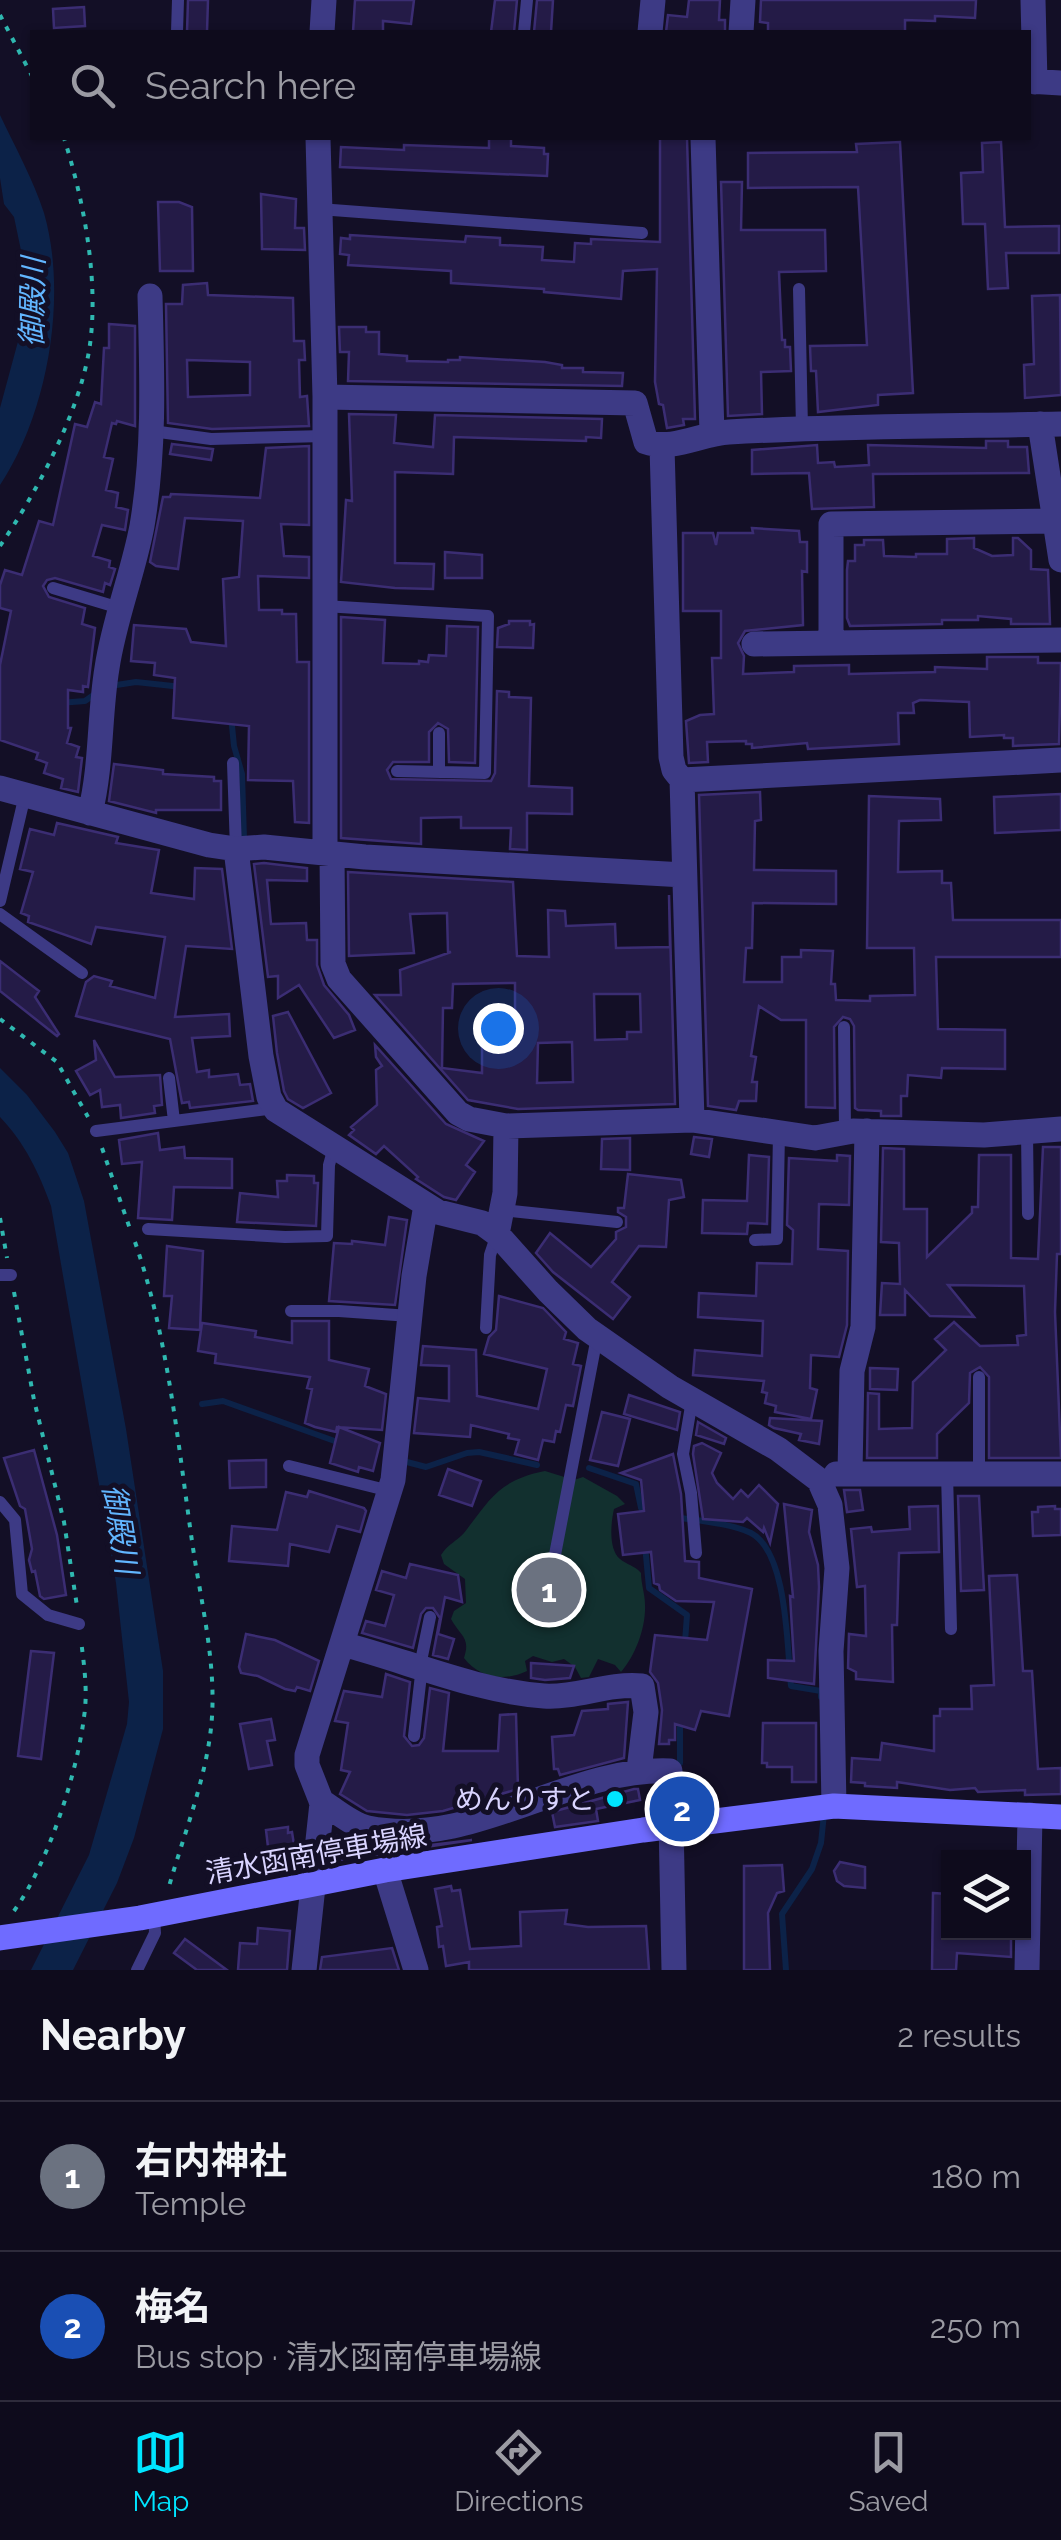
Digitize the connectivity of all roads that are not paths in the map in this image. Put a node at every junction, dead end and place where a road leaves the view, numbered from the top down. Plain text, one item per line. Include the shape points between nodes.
1 (178, 0) edge
2 (324, 0) edge
3 (527, 0) edge
4 (653, 0) edge
5 (744, 0) edge
6 (1033, 0) edge
7 (177, 30) edge
8 (322, 30) edge
9 (524, 30) edge
10 (650, 30) edge
11 (741, 30) edge
12 (1032, 82) edge
13 (1061, 82) edge
14 (318, 140) edge
15 (703, 140) edge
16 (319, 209) junction
17 (642, 233) dead end
18 (798, 289) dead end
19 (150, 296) dead end
20 (324, 397) junction
21 (1050, 424) edge
22 (802, 428) junction
23 (152, 432) junction
24 (712, 433) junction
25 (325, 436) junction
26 (662, 447) junction
27 (1055, 522) junction
28 (1061, 560) edge
29 (54, 588) dead end
30 (324, 606) junction
31 (123, 609) junction
32 (1061, 640) edge
33 (831, 642) junction
34 (754, 644) dead end
35 (439, 733) dead end
36 (1061, 760) edge
37 (233, 764) dead end
38 (397, 770) dead end
39 (439, 772) junction
40 (682, 780) junction
41 (12, 791) edge
42 (90, 812) junction
43 (236, 848) junction
44 (328, 852) junction
45 (684, 875) junction
46 (0, 901) edge
47 (0, 914) edge
48 (82, 974) dead end
49 (844, 1027) dead end
50 (170, 1078) dead end
51 (275, 1108) junction
52 (692, 1120) junction
53 (174, 1121) junction
54 (506, 1126) junction
55 (1061, 1130) edge
56 (96, 1131) road end
57 (856, 1132) junction
58 (1028, 1132) junction
59 (779, 1133) junction
60 (334, 1147) junction
61 (426, 1205) junction
62 (1028, 1214) dead end
63 (500, 1222) junction
64 (617, 1222) dead end
65 (148, 1229) dead end
66 (754, 1240) dead end
67 (291, 1311) dead end
68 (410, 1316) junction
69 (486, 1328) dead end
70 (597, 1336) junction
71 (980, 1378) dead end
72 (692, 1400) junction
73 (289, 1466) dead end
74 (850, 1472) junction
75 (947, 1473) junction
76 (979, 1473) junction
77 (1061, 1474) edge
78 (819, 1480) junction
79 (390, 1491) junction
80 (0, 1502) edge
81 (696, 1553) dead end
82 (553, 1565) dead end
83 (430, 1617) dead end
84 (79, 1624) road end
85 (951, 1630) dead end
86 (342, 1644) junction
87 (421, 1666) junction
88 (414, 1736) dead end
89 (639, 1770) junction
90 (321, 1801) junction
91 (834, 1806) junction
92 (1030, 1815) junction
93 (1061, 1817) edge
94 (670, 1826) junction
95 (386, 1870) junction
96 (316, 1882) junction
97 (152, 1915) junction
98 (5, 1938) edge
99 (137, 1970) edge
100 (304, 1970) edge
101 (416, 1970) edge
102 (674, 1970) edge
103 (1027, 1970) edge

1 - 7 lane
2 - 8 street
3 - 9 lane
4 - 10 street
5 - 11 street
6 - 12 street
12 - 13 street
14 - 16 street
15 - 24 street
16 - 17 lane
16 - 20 street
18 - 22 lane
19 - 23 street
20 - 25 street
20 - 26 street via 635,403 646,442
21 - 22 street
21 - 27 street
22 - 24 street
23 - 25 lane via 211,439
23 - 31 street
24 - 26 street
25 - 30 street
26 - 40 street via 671,757
27 - 28 street
27 - 33 street via 830,524
29 - 31 lane
30 - 39 lane via 488,616 485,773
30 - 44 street
31 - 42 street via 110,650
32 - 33 street
33 - 34 street
35 - 39 lane
36 - 40 street
37 - 43 lane
38 - 39 lane
40 - 45 street
41 - 42 street
41 - 46 lane
42 - 43 street
43 - 44 street
43 - 51 street via 261,1056
44 - 45 street
44 - 54 street via 339,978 458,1114
45 - 52 street
47 - 48 lane
49 - 57 lane
50 - 53 lane
51 - 53 lane
51 - 60 street
52 - 54 street
52 - 59 street
53 - 56 lane
54 - 63 street
55 - 58 street
57 - 58 street
57 - 59 street via 815,1138
57 - 74 street via 863,1327 852,1372
58 - 62 lane
59 - 66 lane via 776,1239
60 - 61 street
60 - 65 lane via 327,1236
61 - 63 street via 482,1224
61 - 68 street
63 - 64 lane
63 - 69 lane via 490,1254
63 - 70 street via 548,1291
67 - 68 lane
68 - 79 street
70 - 72 street
70 - 82 lane
71 - 76 lane
72 - 78 street
72 - 81 lane via 682,1454
73 - 79 lane
74 - 75 street
74 - 78 street
75 - 76 street
75 - 85 lane
76 - 77 street
78 - 91 street via 830,1505 837,1568 831,1641
79 - 86 street
80 - 84 lane via 15,1520 22,1594 48,1615
83 - 87 lane
86 - 87 street
86 - 90 street via 307,1755
87 - 88 lane
87 - 89 street via 541,1696 642,1686
89 - 90 street via 429,1829 370,1828
89 - 94 street via 670,1771
90 - 96 street
91 - 92 main road, 清水函南停車場線
91 - 94 main road, 清水函南停車場線
92 - 93 main road, 清水函南停車場線
92 - 103 street
94 - 95 main road, 清水函南停車場線
94 - 102 street
95 - 96 main road, 清水函南停車場線
95 - 101 street
96 - 97 main road, 清水函南停車場線
96 - 100 street
97 - 98 main road, 清水函南停車場線
97 - 99 lane via 155,1933

